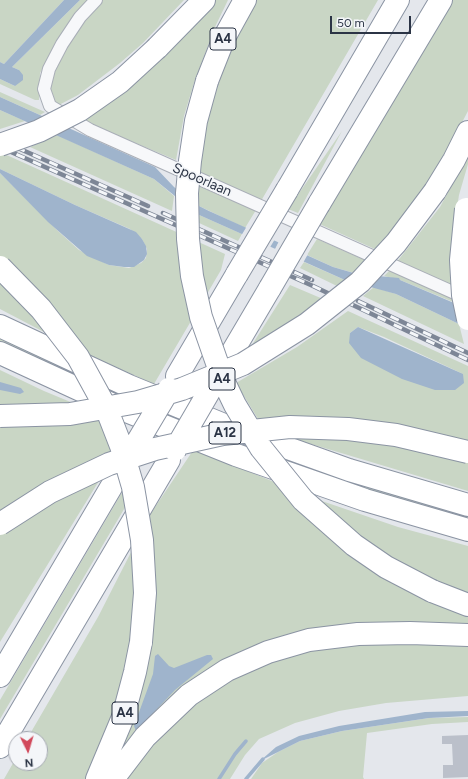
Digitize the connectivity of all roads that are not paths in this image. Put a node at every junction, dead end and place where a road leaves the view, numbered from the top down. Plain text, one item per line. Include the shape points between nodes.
1 (96, 0) edge
2 (204, 0) edge
3 (245, 0) edge
4 (398, 0) edge
5 (441, 0) edge
6 (468, 132) edge
7 (0, 145) edge
8 (467, 205) edge
9 (0, 267) edge
10 (468, 299) edge
11 (468, 319) edge
12 (0, 326) edge
13 (0, 353) edge
14 (0, 416) edge
15 (468, 452) edge
16 (468, 505) edge
17 (0, 524) edge
18 (468, 530) edge
19 (468, 605) edge
20 (468, 635) edge
21 (0, 676) edge
22 (0, 747) edge
23 (97, 779) edge
24 (113, 779) edge

1 - 10 street, Spoorlaan via 80,17 49,69 44,89 50,106 90,130
2 - 7 highway, bridge via 120,82 80,110 45,129
3 - 19 highway, A4, bridge via 224,38 207,81 190,154 187,193 187,233 192,276 200,316 223,380 261,448 303,500 354,545 386,567 432,591
4 - 21 highway, bridge
5 - 22 highway, A4, bridge
6 - 14 highway, bridge via 435,191 396,243 360,282 312,321 275,346 243,364 182,389 130,404 70,414
8 - 11 highway, bridge via 461,239 461,260 463,295
9 - 23 highway, A4, bridge via 41,309 67,341 98,391 117,434 133,487 140,522 145,575 141,642 136,672 116,737
12 - 16 highway, A12 via 129,386 229,427 349,470
13 - 18 highway, A12 via 124,410 236,455 365,500
15 - 17 highway, A12, bridge via 396,436 342,429 290,428 222,434 155,449 109,464 50,492
20 - 24 highway, A4 via 358,634 309,640 268,652 227,670 189,695 145,737

